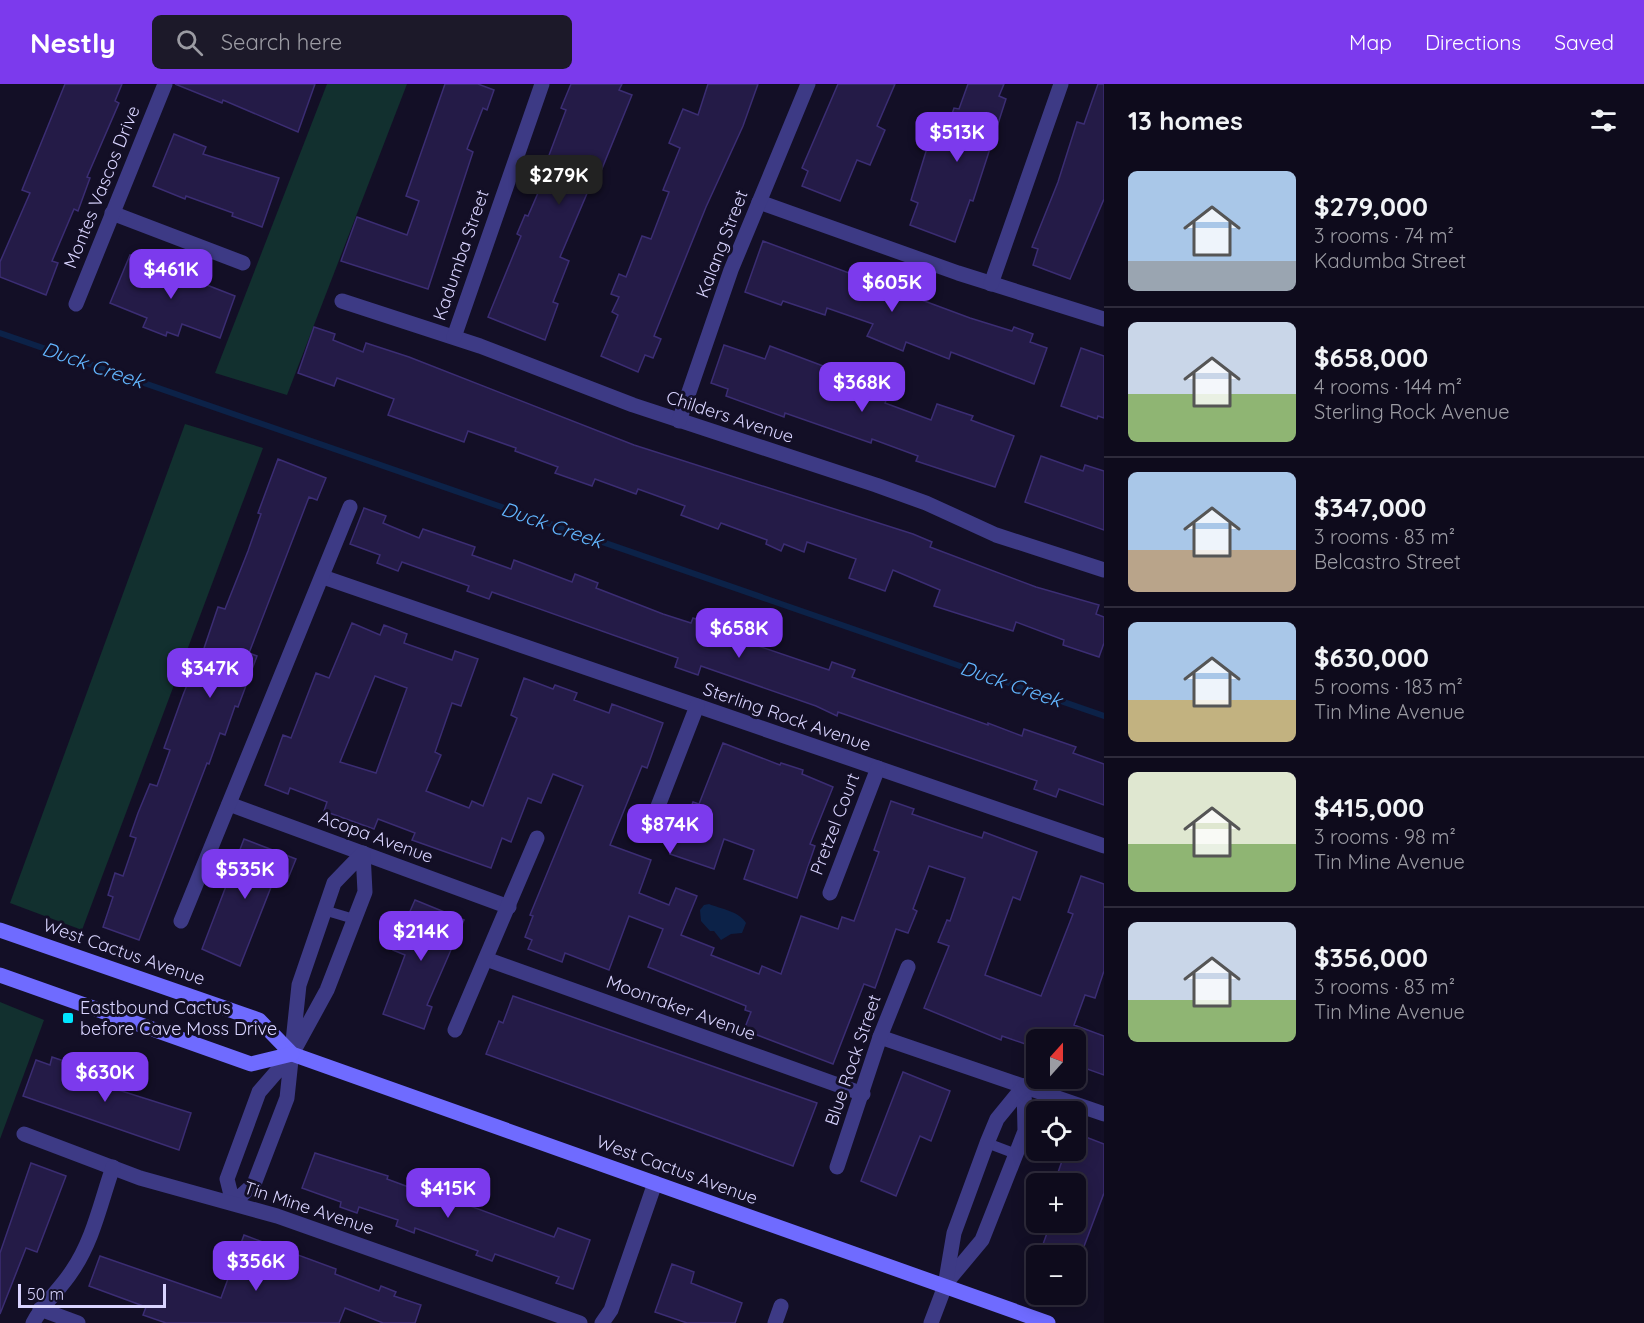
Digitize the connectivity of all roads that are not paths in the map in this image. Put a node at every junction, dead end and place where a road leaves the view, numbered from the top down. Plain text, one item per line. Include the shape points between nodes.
1 (165, 84) edge
2 (542, 84) edge
3 (807, 84) edge
4 (1061, 84) edge
5 (759, 202) junction
6 (112, 213) junction
7 (243, 263) dead end
8 (991, 284) junction
9 (342, 301) dead end
10 (76, 304) dead end
11 (1104, 319) edge
12 (454, 337) junction
13 (679, 421) junction
14 (350, 507) dead end
15 (1104, 570) edge
16 (323, 576) junction
17 (697, 706) junction
18 (878, 768) junction
19 (229, 804) junction
20 (648, 832) dead end
21 (537, 838) dead end
22 (1104, 846) edge
23 (363, 852) junction
24 (830, 893) dead end
25 (509, 907) junction
26 (327, 911) junction
27 (354, 919) junction
28 (181, 921) dead end
29 (0, 930) edge
30 (486, 959) junction
31 (908, 967) dead end
32 (0, 975) edge
33 (455, 1030) dead end
34 (880, 1037) junction
35 (292, 1054) junction
36 (1024, 1086) junction
37 (863, 1094) junction
38 (1104, 1114) edge
39 (24, 1134) dead end
40 (987, 1143) junction
41 (1016, 1154) junction
42 (112, 1167) junction
43 (837, 1167) dead end
44 (654, 1183) junction
45 (233, 1203) junction
46 (945, 1286) junction
47 (781, 1306) dead end
48 (37, 1316) edge
49 (78, 1323) edge
50 (580, 1323) edge
51 (602, 1323) edge
52 (775, 1323) edge
53 (931, 1323) edge
54 (1048, 1323) edge

1 - 6 street, Montes Vascos Drive
2 - 12 street, Kadumba Street
3 - 5 street, Kalang Street
4 - 8 street
5 - 8 street
5 - 13 street, Kalang Street
6 - 7 street
6 - 10 street, Montes Vascos Drive
8 - 11 street
9 - 12 street, Childers Avenue
12 - 13 street, Childers Avenue
13 - 15 street, Childers Avenue via 926,503 996,535
14 - 16 street
16 - 17 street, Sterling Rock Avenue
16 - 19 street
17 - 18 street, Sterling Rock Avenue
17 - 20 street
18 - 22 street, Sterling Rock Avenue
18 - 24 street, Pretzel Court
19 - 23 street, Acopa Avenue
19 - 28 street
21 - 25 street
23 - 25 street, Acopa Avenue
23 - 26 street via 334,883
23 - 27 street via 364,892
25 - 30 street
26 - 27 lane
26 - 35 street via 299,985
27 - 35 street via 327,990
29 - 35 main road, West Cactus Avenue via 259,1020
30 - 33 street
30 - 37 street, Moonraker Avenue
31 - 34 street, Blue Rock Street
32 - 35 main road via 251,1064
34 - 36 street
34 - 37 street, Blue Rock Street
35 - 44 main road, West Cactus Avenue
35 - 45 street via 287,1098 254,1184
35 - 45 street via 259,1092 227,1179
36 - 38 street
36 - 40 street via 997,1119
36 - 41 street via 1025,1131
37 - 43 street, Blue Rock Street
39 - 42 street, Tin Mine Avenue
40 - 41 lane
40 - 46 street via 954,1233
41 - 46 street via 982,1240
42 - 45 street, Tin Mine Avenue
42 - 48 street via 73,1271
44 - 46 main road, West Cactus Avenue
44 - 51 street via 611,1310
45 - 50 street, Tin Mine Avenue via 277,1215
46 - 53 street
46 - 54 main road, West Cactus Avenue
47 - 52 street
48 - 49 street

